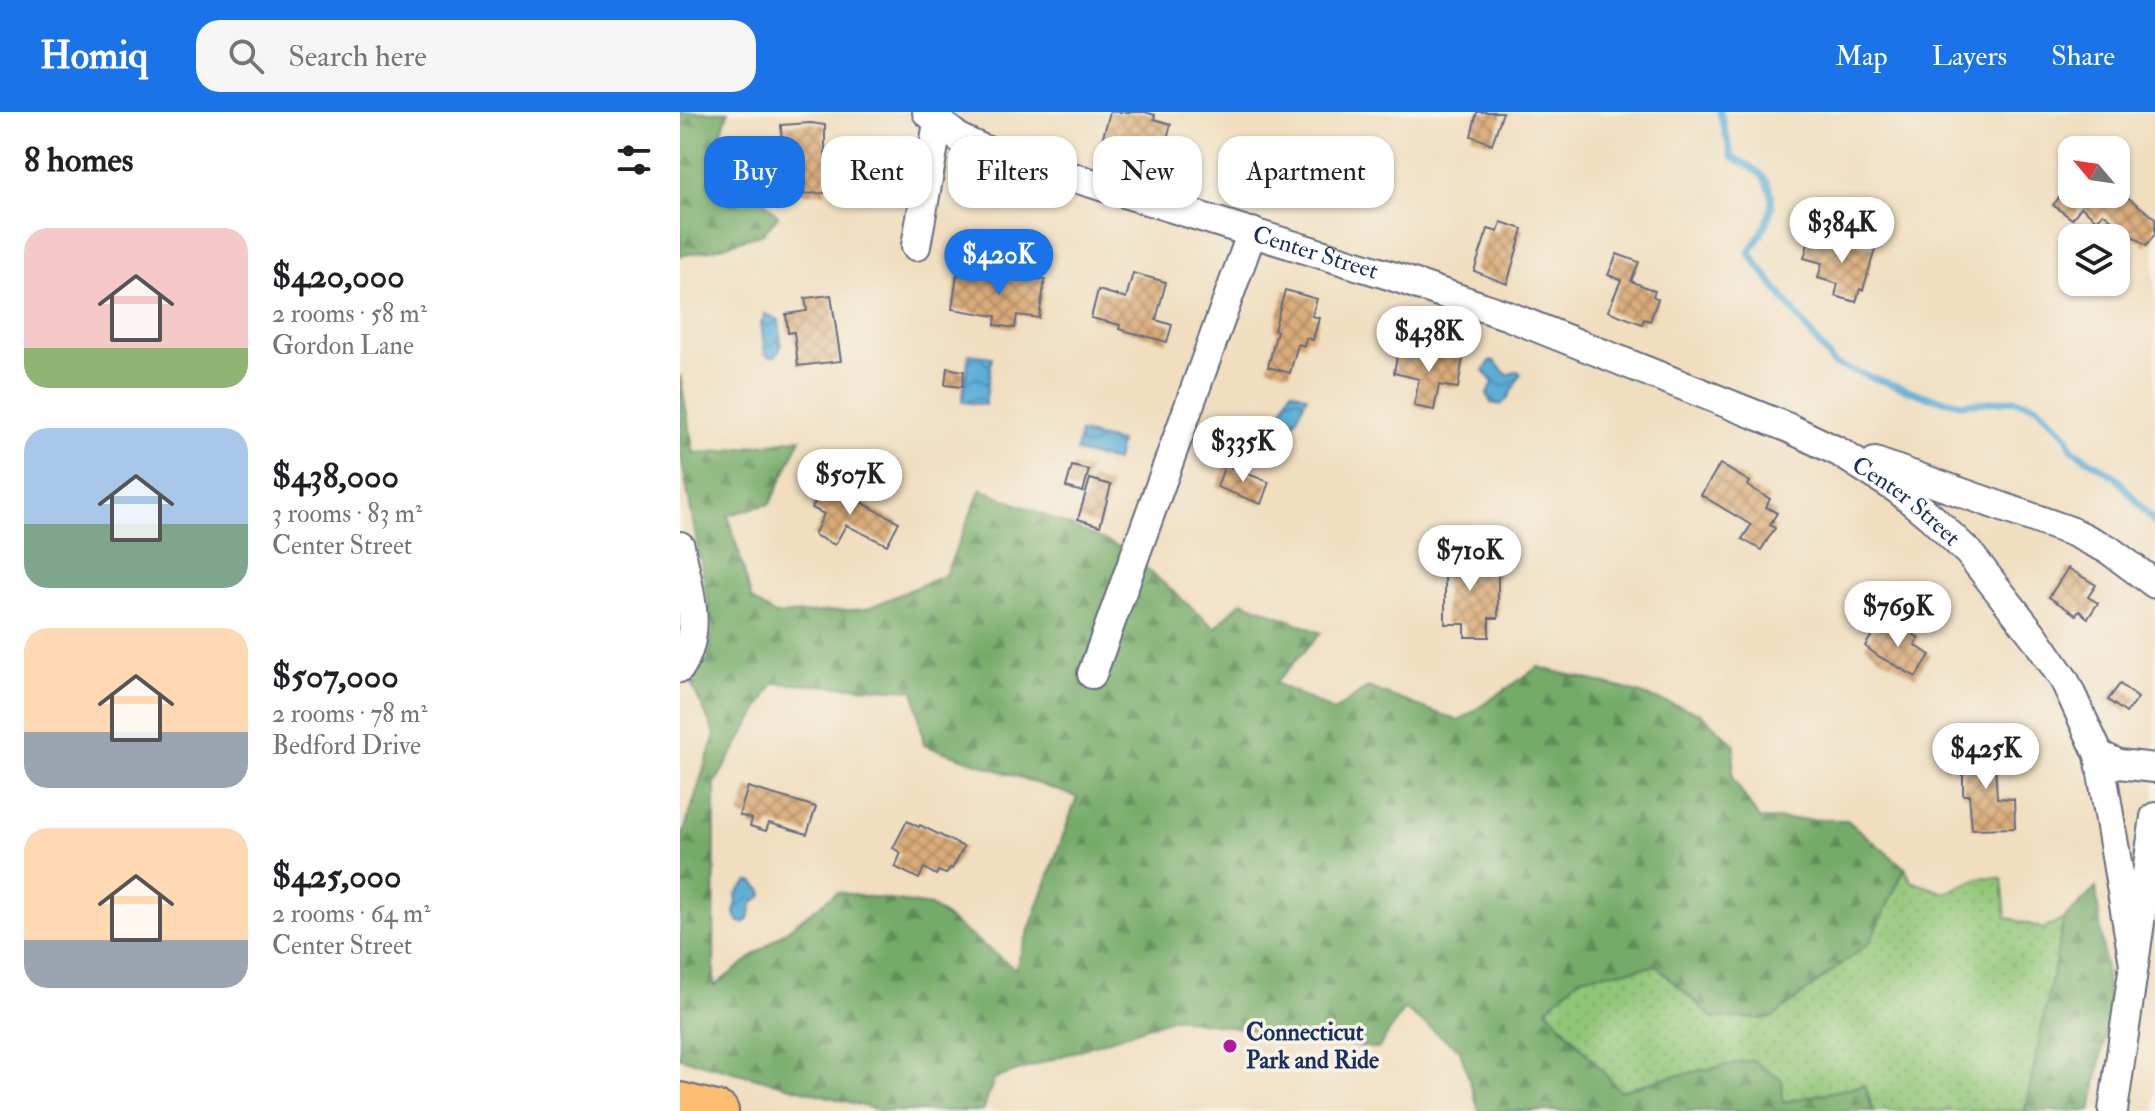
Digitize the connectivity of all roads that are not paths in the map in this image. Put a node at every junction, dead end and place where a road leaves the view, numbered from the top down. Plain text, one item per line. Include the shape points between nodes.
1 (932, 118) edge
2 (1252, 232) junction
3 (916, 246) dead end
4 (1839, 452) junction
5 (680, 546) edge
6 (2155, 584) edge
7 (680, 668) edge
8 (1092, 674) dead end
9 (2099, 755) junction
10 (2155, 768) edge
11 (2155, 817) edge
12 (2134, 964) junction
13 (680, 1101) edge
14 (720, 1111) edge
15 (2113, 1111) edge

1 - 2 street, Center Street via 985,150
1 - 3 street
2 - 4 street, Center Street via 1506,315
2 - 8 street
4 - 6 street, Center Street via 2073,532 2109,550
4 - 9 street, Center Street via 1897,489 1969,553 2065,681
5 - 7 street via 693,615 690,651
9 - 10 street via 2119,764
9 - 12 street, Center Street
11 - 12 street
12 - 15 street
13 - 14 main road

